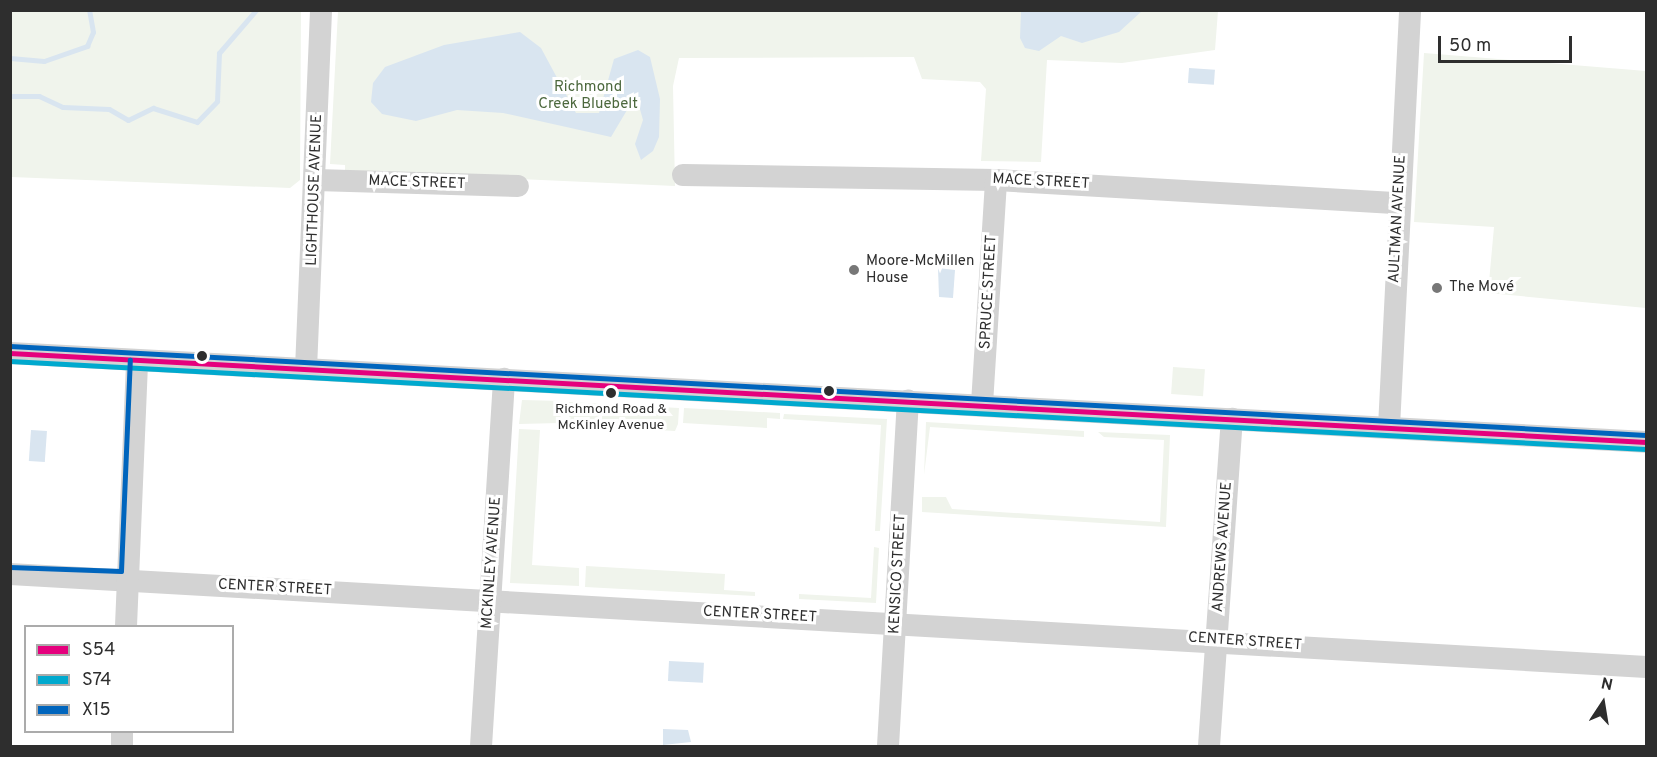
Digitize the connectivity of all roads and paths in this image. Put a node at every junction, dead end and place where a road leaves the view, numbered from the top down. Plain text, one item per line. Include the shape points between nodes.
1 (321, 10) edge
2 (1410, 10) edge
3 (683, 175) dead end
4 (316, 180) junction
5 (996, 180) junction
6 (518, 186) dead end
7 (1398, 203) junction
8 (10, 353) edge
9 (137, 360) junction
10 (306, 369) junction
11 (504, 379) junction
12 (908, 401) junction
13 (982, 405) junction
14 (1232, 419) junction
15 (1389, 427) junction
16 (1647, 442) edge
17 (10, 574) edge
18 (128, 579) junction
19 (490, 600) junction
20 (896, 622) junction
21 (126, 625) edge
22 (1216, 640) junction
23 (1647, 667) edge
24 (481, 747) edge
25 (888, 747) edge
26 (1209, 747) edge

1 - 4 street, LIGHTHOUSE AVENUE
2 - 7 street, AULTMAN AVENUE
3 - 5 street, MACE STREET
4 - 6 street, MACE STREET
4 - 10 street, LIGHTHOUSE AVENUE
5 - 7 street, MACE STREET
5 - 13 street, SPRUCE STREET
7 - 15 street, AULTMAN AVENUE
8 - 9 street
9 - 10 street
9 - 18 street
10 - 11 street
11 - 12 street
11 - 19 street, MCKINLEY AVENUE
12 - 13 street
12 - 20 street, KENSICO STREET
13 - 14 street
14 - 15 street
14 - 22 street, ANDREWS AVENUE
15 - 16 street
17 - 18 street, CENTER STREET
18 - 19 street, CENTER STREET
18 - 21 street
19 - 20 street, CENTER STREET
19 - 24 street, MCKINLEY AVENUE
20 - 22 street, CENTER STREET
20 - 25 street, KENSICO STREET
22 - 23 street, CENTER STREET
22 - 26 street, ANDREWS AVENUE

